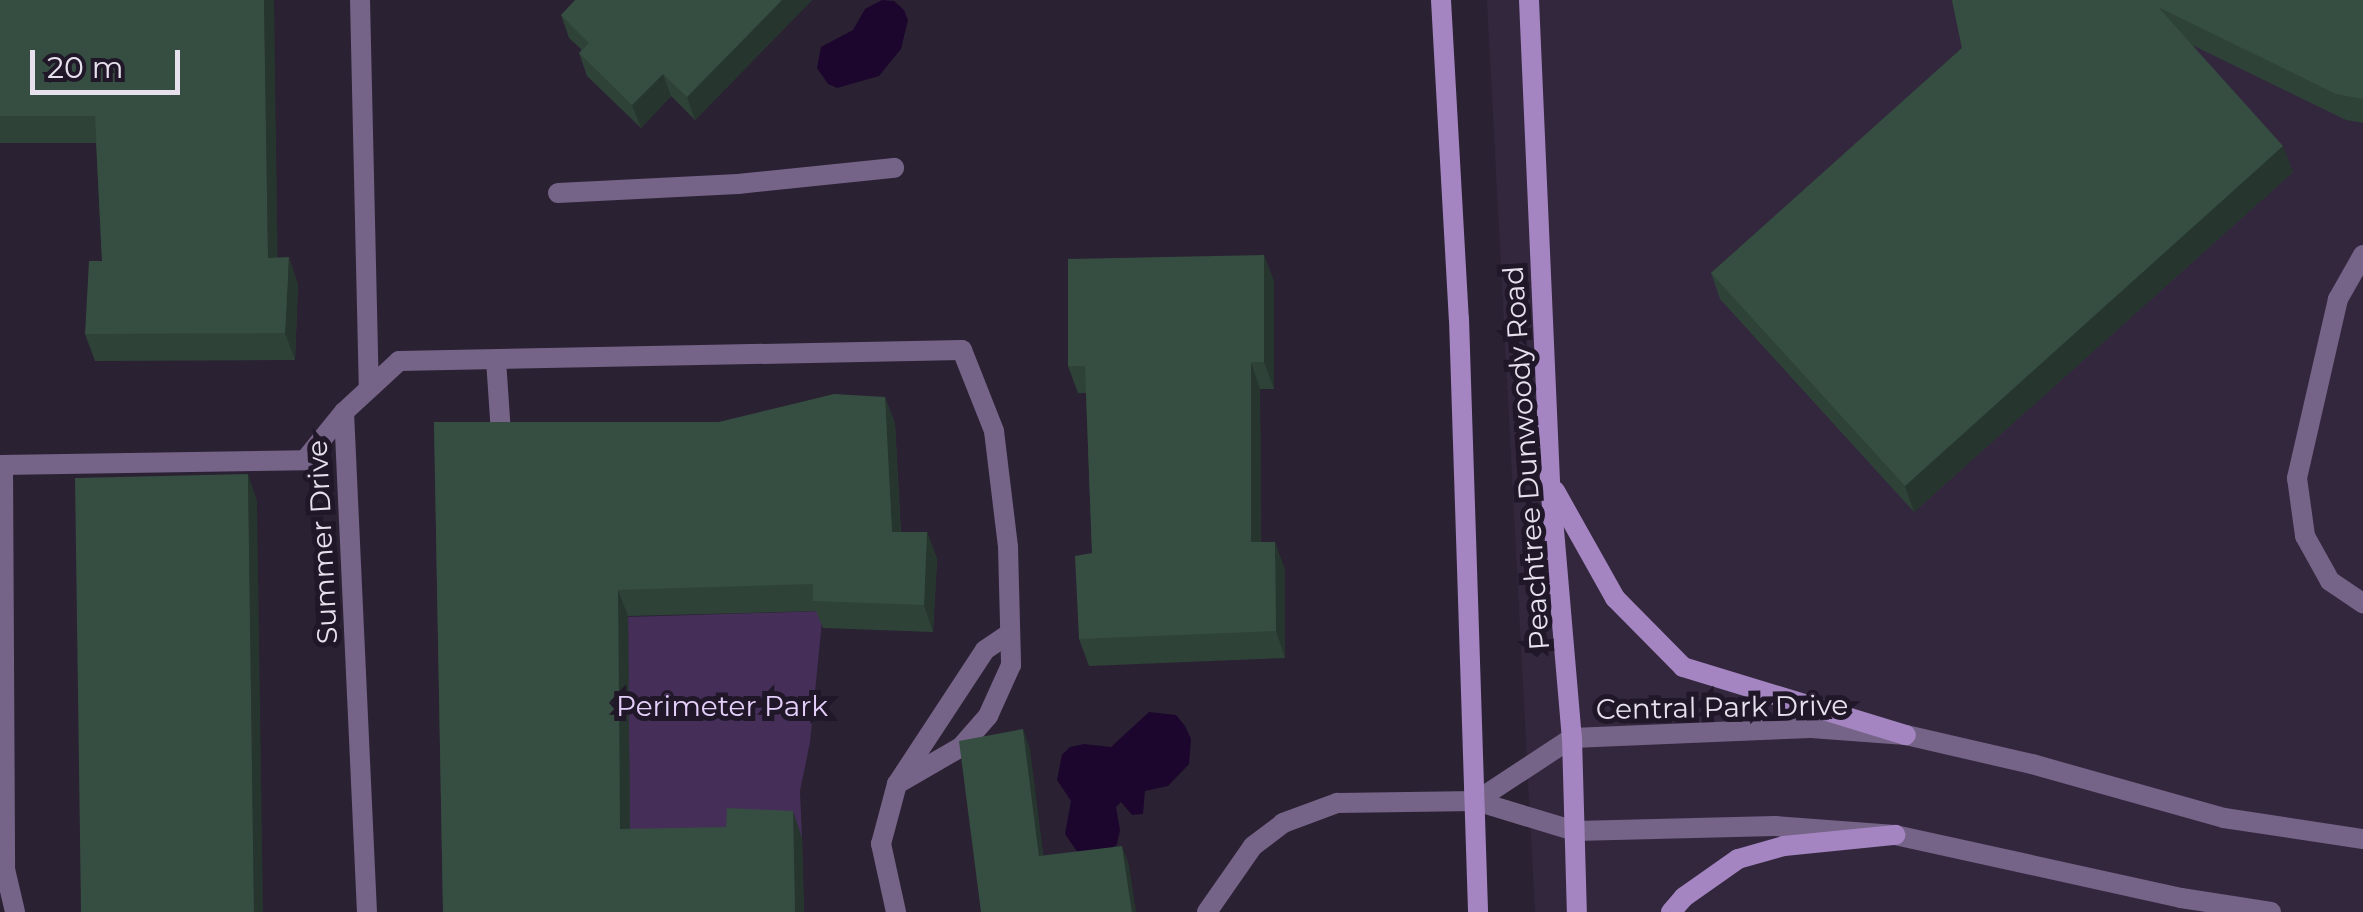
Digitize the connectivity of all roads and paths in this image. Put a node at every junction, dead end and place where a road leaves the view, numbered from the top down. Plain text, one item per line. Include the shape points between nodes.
1 (360, 0) edge
2 (1442, 0) edge
3 (1530, 0) edge
4 (894, 168) dead end
5 (558, 194) dead end
6 (2363, 256) edge
7 (496, 360) junction
8 (369, 388) junction
9 (344, 412) junction
10 (501, 434) edge
11 (2, 465) edge
12 (1550, 483) junction
13 (2363, 604) edge
14 (1010, 634) junction
15 (1906, 735) junction
16 (1572, 738) junction
17 (897, 784) junction
18 (1476, 801) junction
19 (2, 824) edge
20 (1575, 830) junction
21 (1894, 835) junction
22 (2363, 839) edge
23 (15, 912) edge
24 (367, 912) edge
25 (896, 912) edge
26 (1207, 912) edge
27 (1478, 912) edge
28 (1577, 912) edge
29 (1672, 912) edge
30 (2271, 912) edge

1 - 8 street
2 - 18 main road, Peachtree Dunwoody Road
3 - 12 main road, Peachtree Dunwoody Road
4 - 5 street
6 - 13 street via 2338,299 2297,478 2305,536 2330,580
7 - 8 street via 399,362
7 - 10 street
7 - 14 street via 962,350 994,431
8 - 9 street
9 - 11 street, Summer Drive via 306,460
9 - 24 street, Summer Drive
11 - 19 street, Summer Drive
12 - 15 main road via 1615,598 1683,667
12 - 16 main road, Peachtree Dunwoody Road
14 - 17 street via 985,650
14 - 17 street via 1011,665 988,716 961,747
15 - 16 street, Central Park Drive via 1811,728
15 - 22 street, Central Park Drive via 2224,818
16 - 18 street, Central Park Drive
16 - 20 main road, Peachtree Dunwoody Road
17 - 25 street via 881,844
18 - 20 street
18 - 26 street via 1337,803 1283,823 1253,846
18 - 27 main road, Peachtree Dunwoody Road
19 - 23 street, Summer Drive
20 - 21 street via 1775,826
20 - 28 main road, Peachtree Dunwoody Road
21 - 29 main road via 1784,846 1738,859
21 - 30 street

